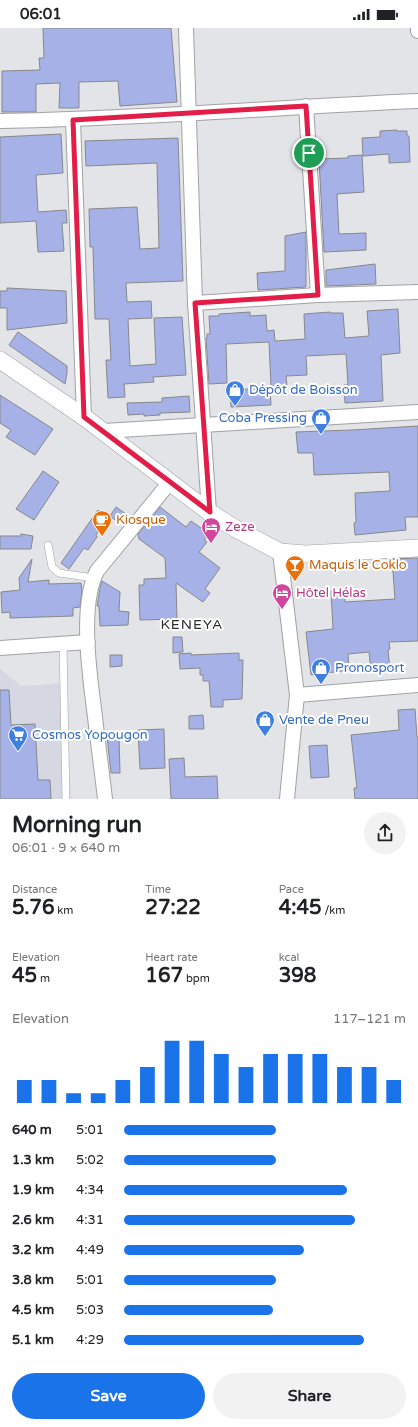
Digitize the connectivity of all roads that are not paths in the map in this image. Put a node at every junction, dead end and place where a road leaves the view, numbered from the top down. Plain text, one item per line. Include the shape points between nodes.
1 (186, 28) edge
2 (418, 101) edge
3 (306, 106) junction
4 (190, 114) junction
5 (73, 120) junction
6 (0, 121) edge
7 (418, 292) edge
8 (318, 295) junction
9 (195, 303) junction
10 (0, 360) edge
11 (418, 412) edge
12 (84, 417) junction
13 (204, 425) junction
14 (104, 431) junction
15 (170, 482) junction
16 (210, 512) junction
17 (48, 545) dead end
18 (418, 548) edge
19 (280, 552) junction
20 (94, 578) junction
21 (88, 642) junction
22 (62, 644) junction
23 (0, 648) edge
24 (418, 685) edge
25 (297, 695) junction
26 (66, 799) edge
27 (105, 799) edge
28 (287, 799) edge

1 - 4 street
2 - 3 street
3 - 4 street
3 - 8 street
4 - 5 street
4 - 9 street
5 - 6 street
5 - 12 street
7 - 8 street
8 - 9 street
9 - 13 street
10 - 12 street
11 - 13 street
12 - 14 street
13 - 14 street
13 - 16 street
14 - 15 street
15 - 16 street
15 - 20 street
16 - 19 street
17 - 20 lane via 52,567 59,573
18 - 19 street via 306,554
19 - 25 street
20 - 21 street via 87,618
21 - 22 street
21 - 27 street
22 - 23 street
22 - 26 lane
24 - 25 street
25 - 28 street

